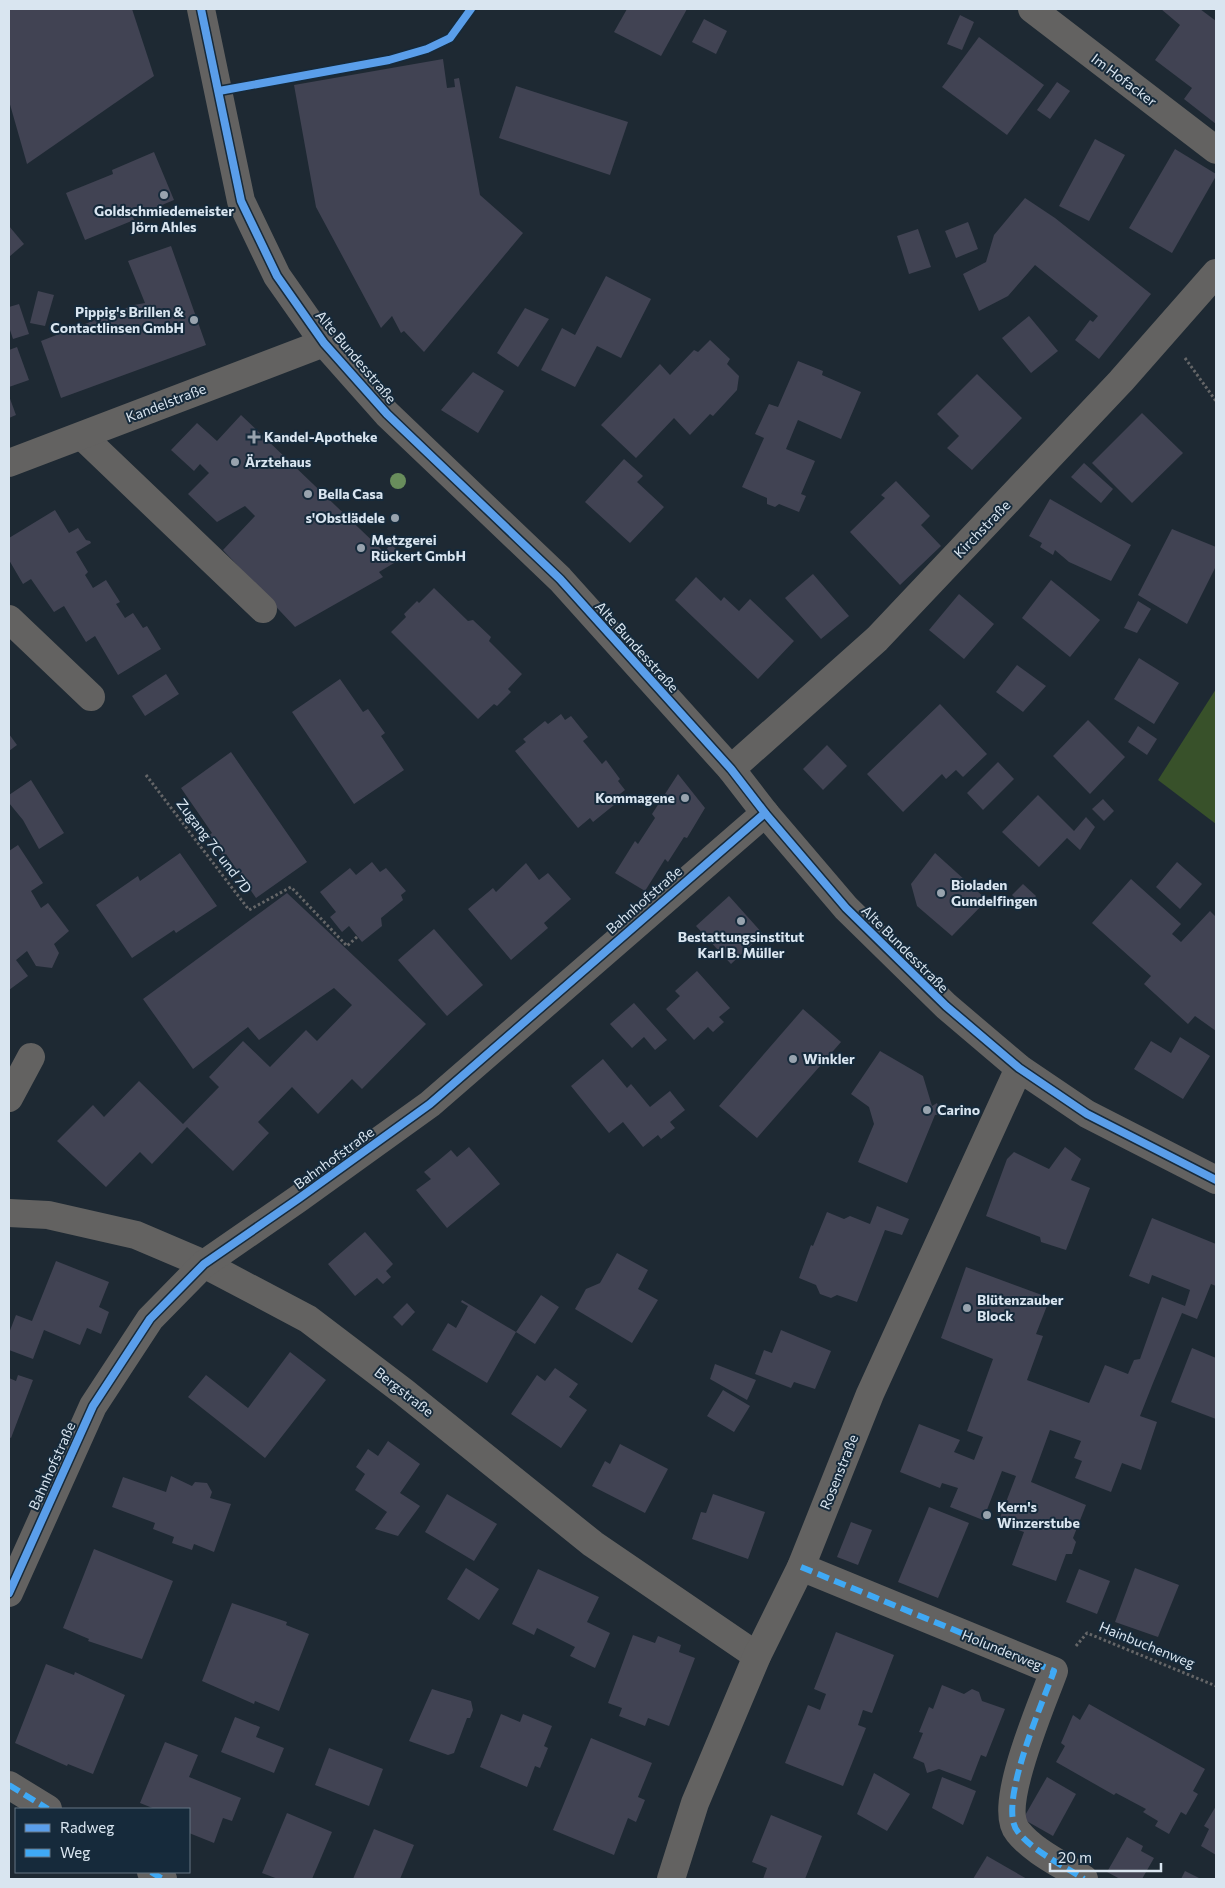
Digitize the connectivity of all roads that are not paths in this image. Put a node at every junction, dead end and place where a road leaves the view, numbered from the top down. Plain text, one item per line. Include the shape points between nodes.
1 (201, 9) edge
2 (1032, 9) edge
3 (1216, 150) edge
4 (1216, 273) edge
5 (324, 343) junction
6 (82, 436) junction
7 (9, 463) edge
8 (263, 610) dead end
9 (9, 619) edge
10 (91, 698) dead end
11 (730, 769) junction
12 (765, 813) junction
13 (31, 1057) dead end
14 (1019, 1068) junction
15 (9, 1098) edge
16 (1216, 1180) edge
17 (9, 1213) edge
18 (204, 1264) junction
19 (801, 1567) junction
20 (9, 1593) edge
21 (757, 1656) junction
22 (9, 1785) edge
23 (46, 1808) edge
24 (671, 1879) edge
25 (1084, 1879) edge

1 - 5 street, Alte Bundesstraße via 241,201 277,276
2 - 3 street, Im Hofacker
4 - 11 street, Kirchstraße via 1022,487 877,639
5 - 6 street, Kandelstraße
5 - 11 street, Alte Bundesstraße via 387,414 560,579
6 - 7 street, Kandelstraße
6 - 8 street
9 - 10 street
11 - 12 street, Alte Bundesstraße
12 - 14 street, Alte Bundesstraße via 846,908 946,1006
12 - 18 street, Bahnhofstraße via 430,1104
13 - 15 street
14 - 16 street, Alte Bundesstraße via 1087,1114
14 - 19 street, Rosenstraße via 870,1394
17 - 18 street, Bergstraße via 48,1215 136,1235
18 - 20 street, Bahnhofstraße via 150,1320 93,1406
18 - 21 street, Bergstraße via 308,1319 593,1544
19 - 21 street, Rosenstraße
19 - 25 street, Holunderweg via 1054,1671 1018,1772 1011,1811 1017,1832
21 - 24 street, Rosenstraße via 695,1803
22 - 23 street

